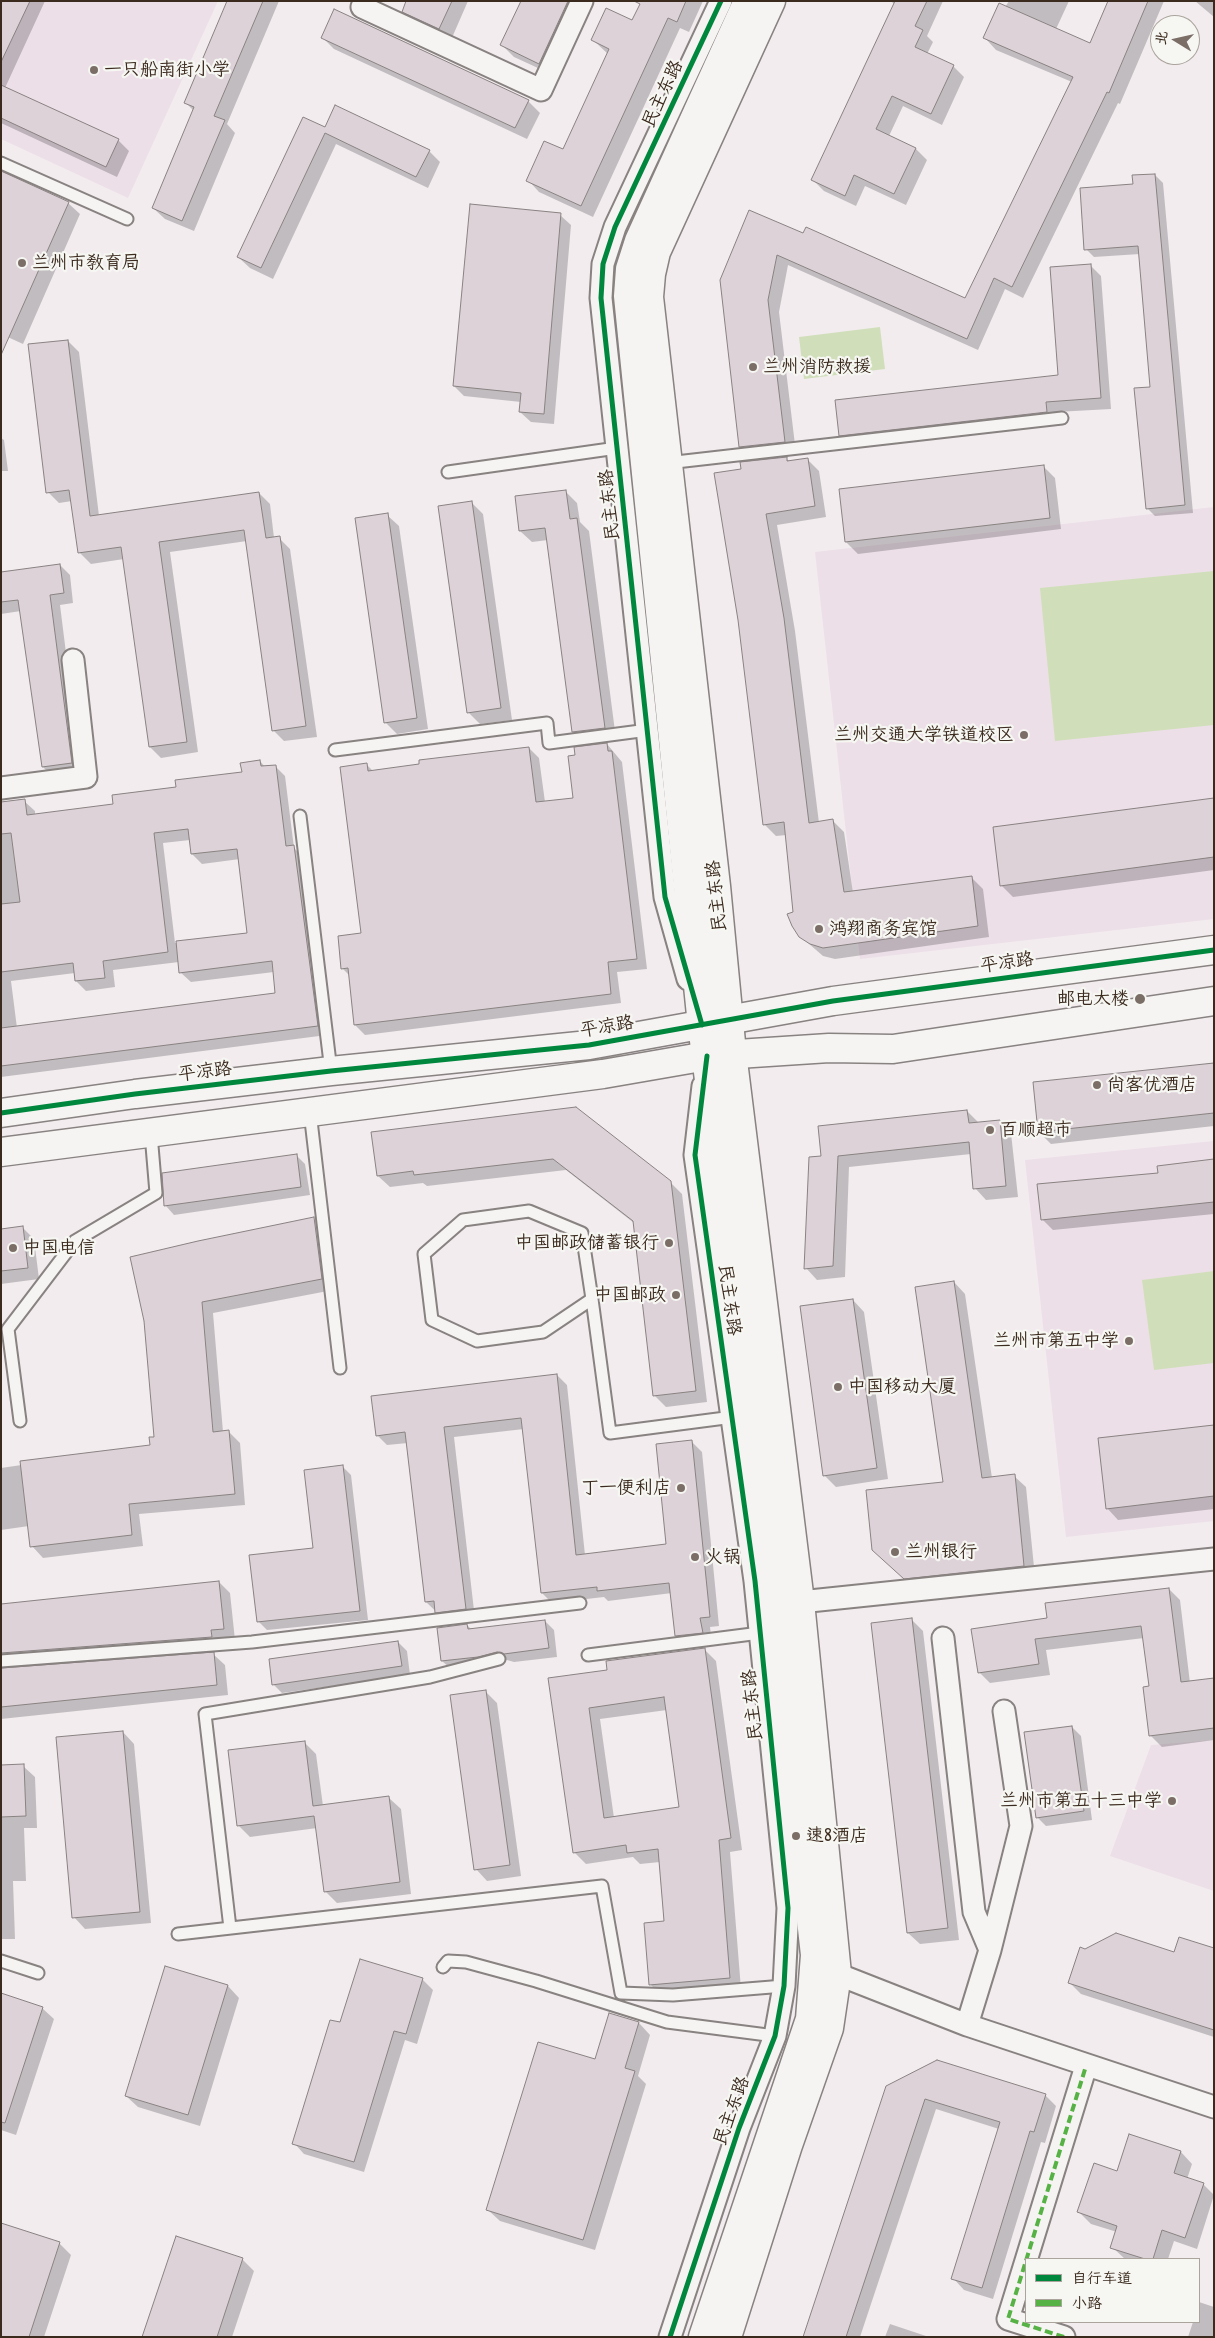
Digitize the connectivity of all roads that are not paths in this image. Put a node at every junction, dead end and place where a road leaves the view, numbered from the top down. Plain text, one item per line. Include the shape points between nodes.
1 (582, 1) edge
2 (722, 1) edge
3 (748, 1) edge
4 (771, 1) edge
5 (362, 7) dead end
6 (1, 163) edge
7 (127, 219) dead end
8 (1062, 418) dead end
9 (617, 448) junction
10 (667, 463) junction
11 (448, 472) dead end
12 (73, 660) dead end
13 (648, 730) junction
14 (335, 750) dead end
15 (1, 788) edge
16 (300, 816) dead end
17 (1214, 950) edge
18 (1214, 1001) edge
19 (729, 1019) junction
20 (702, 1025) junction
21 (719, 1054) junction
22 (331, 1071) junction
23 (1, 1112) edge
24 (310, 1112) junction
25 (151, 1134) junction
26 (1, 1152) edge
27 (592, 1299) junction
28 (340, 1368) dead end
29 (733, 1417) junction
30 (20, 1421) dead end
31 (1214, 1559) edge
32 (800, 1602) junction
33 (580, 1603) dead end
34 (760, 1633) junction
35 (943, 1638) dead end
36 (588, 1655) dead end
37 (500, 1659) dead end
38 (1, 1661) edge
39 (1004, 1711) dead end
40 (230, 1928) junction
41 (178, 1934) dead end
42 (990, 1950) junction
43 (1, 1960) edge
44 (443, 1967) dead end
45 (38, 1973) dead end
46 (837, 1974) junction
47 (784, 1986) junction
48 (967, 2025) junction
49 (775, 2036) junction
50 (1086, 2066) junction
51 (1214, 2107) edge
52 (739, 2128) junction
53 (768, 2139) junction
54 (1027, 2258) edge
55 (1025, 2264) edge
56 (670, 2337) edge
57 (703, 2337) edge
58 (727, 2337) edge
59 (1064, 2337) edge

1 - 5 street via 541,90
2 - 9 street, 民主东路 via 615,227 603,264 601,298
3 - 20 main road, 民主东路 via 638,241 630,269 628,296
4 - 10 main road, 民主东路 via 656,252 651,274 649,297
6 - 7 lane
8 - 10 lane
9 - 11 lane
9 - 13 street, 民主东路
10 - 19 main road, 民主东路
12 - 15 street via 86,777
13 - 14 lane via 549,743 547,723
13 - 20 street, 民主东路 via 665,897
16 - 22 lane
17 - 19 main road, 平凉路 via 833,1001
18 - 21 main road via 893,1049 829,1048
19 - 20 main road, 平凉路
19 - 21 main road, 民主东路
20 - 21 main road, 民主东路
20 - 22 main road, 平凉路 via 589,1045
21 - 24 main road via 603,1074
21 - 29 street, 民主东路 via 694,1154
21 - 32 main road, 民主东路
21 - 53 main road, 民主东路 via 815,1955 810,2019
22 - 23 main road, 平凉路
24 - 25 main road
24 - 28 lane
25 - 26 main road
25 - 30 lane via 156,1193 75,1241 8,1329
27 - 27 lane via 582,1233 529,1211 463,1220 424,1254 432,1320 477,1341 543,1332
27 - 29 lane via 610,1433
29 - 34 street, 民主东路
31 - 32 street
32 - 46 main road, 民主东路
33 - 38 lane via 252,1642
34 - 36 lane
34 - 47 street, 民主东路 via 788,1908
35 - 42 street via 974,1912
37 - 40 lane via 430,1677 204,1714
39 - 42 street via 1021,1826
40 - 41 lane
40 - 47 lane via 602,1886 621,1993 673,1995
42 - 48 street
43 - 45 lane
44 - 49 lane via 448,1961 466,1962 667,2022
46 - 48 street
46 - 58 main road, 民主东路 via 828,2028
47 - 49 street, 民主东路
48 - 50 street
49 - 52 street, 民主东路
50 - 51 street
50 - 54 street
52 - 53 street
52 - 56 street, 民主东路
53 - 57 main road, 民主东路
55 - 59 street via 1008,2319

